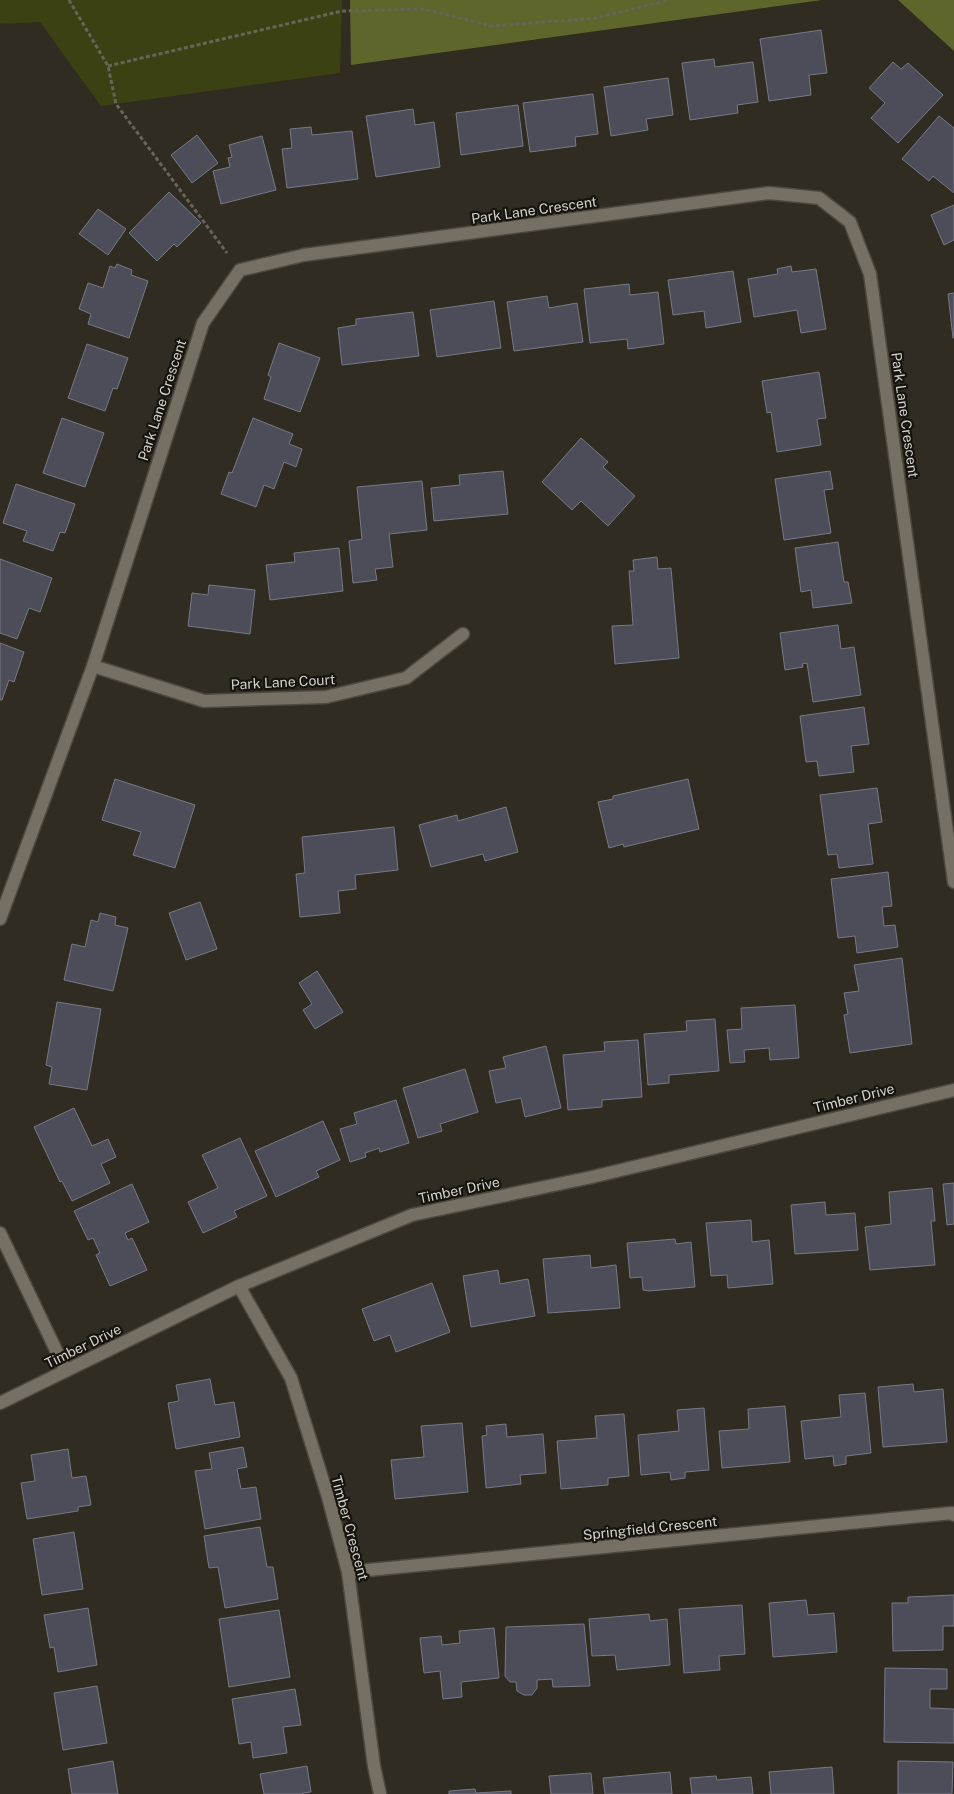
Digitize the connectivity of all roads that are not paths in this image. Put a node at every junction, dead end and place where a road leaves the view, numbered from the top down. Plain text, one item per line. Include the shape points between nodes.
1 (463, 634) dead end
2 (92, 666) junction
3 (954, 882) edge
4 (0, 919) edge
5 (954, 1090) edge
6 (0, 1233) edge
7 (239, 1286) junction
8 (66, 1371) junction
9 (0, 1403) edge
10 (954, 1515) edge
11 (348, 1572) junction
12 (380, 1794) edge

1 - 2 street, Park Lane Court via 406,678 326,697 204,701
2 - 3 street, Park Lane Crescent via 203,323 240,270 304,255 769,193 818,198 850,222 870,274
2 - 4 street, Park Lane Crescent
5 - 7 street, Timber Drive via 592,1177 412,1215
6 - 8 street
7 - 8 street, Timber Drive
7 - 11 street, Timber Crescent via 291,1378
8 - 9 street, Timber Drive
10 - 11 street, Springfield Crescent
11 - 12 street, Timber Crescent

